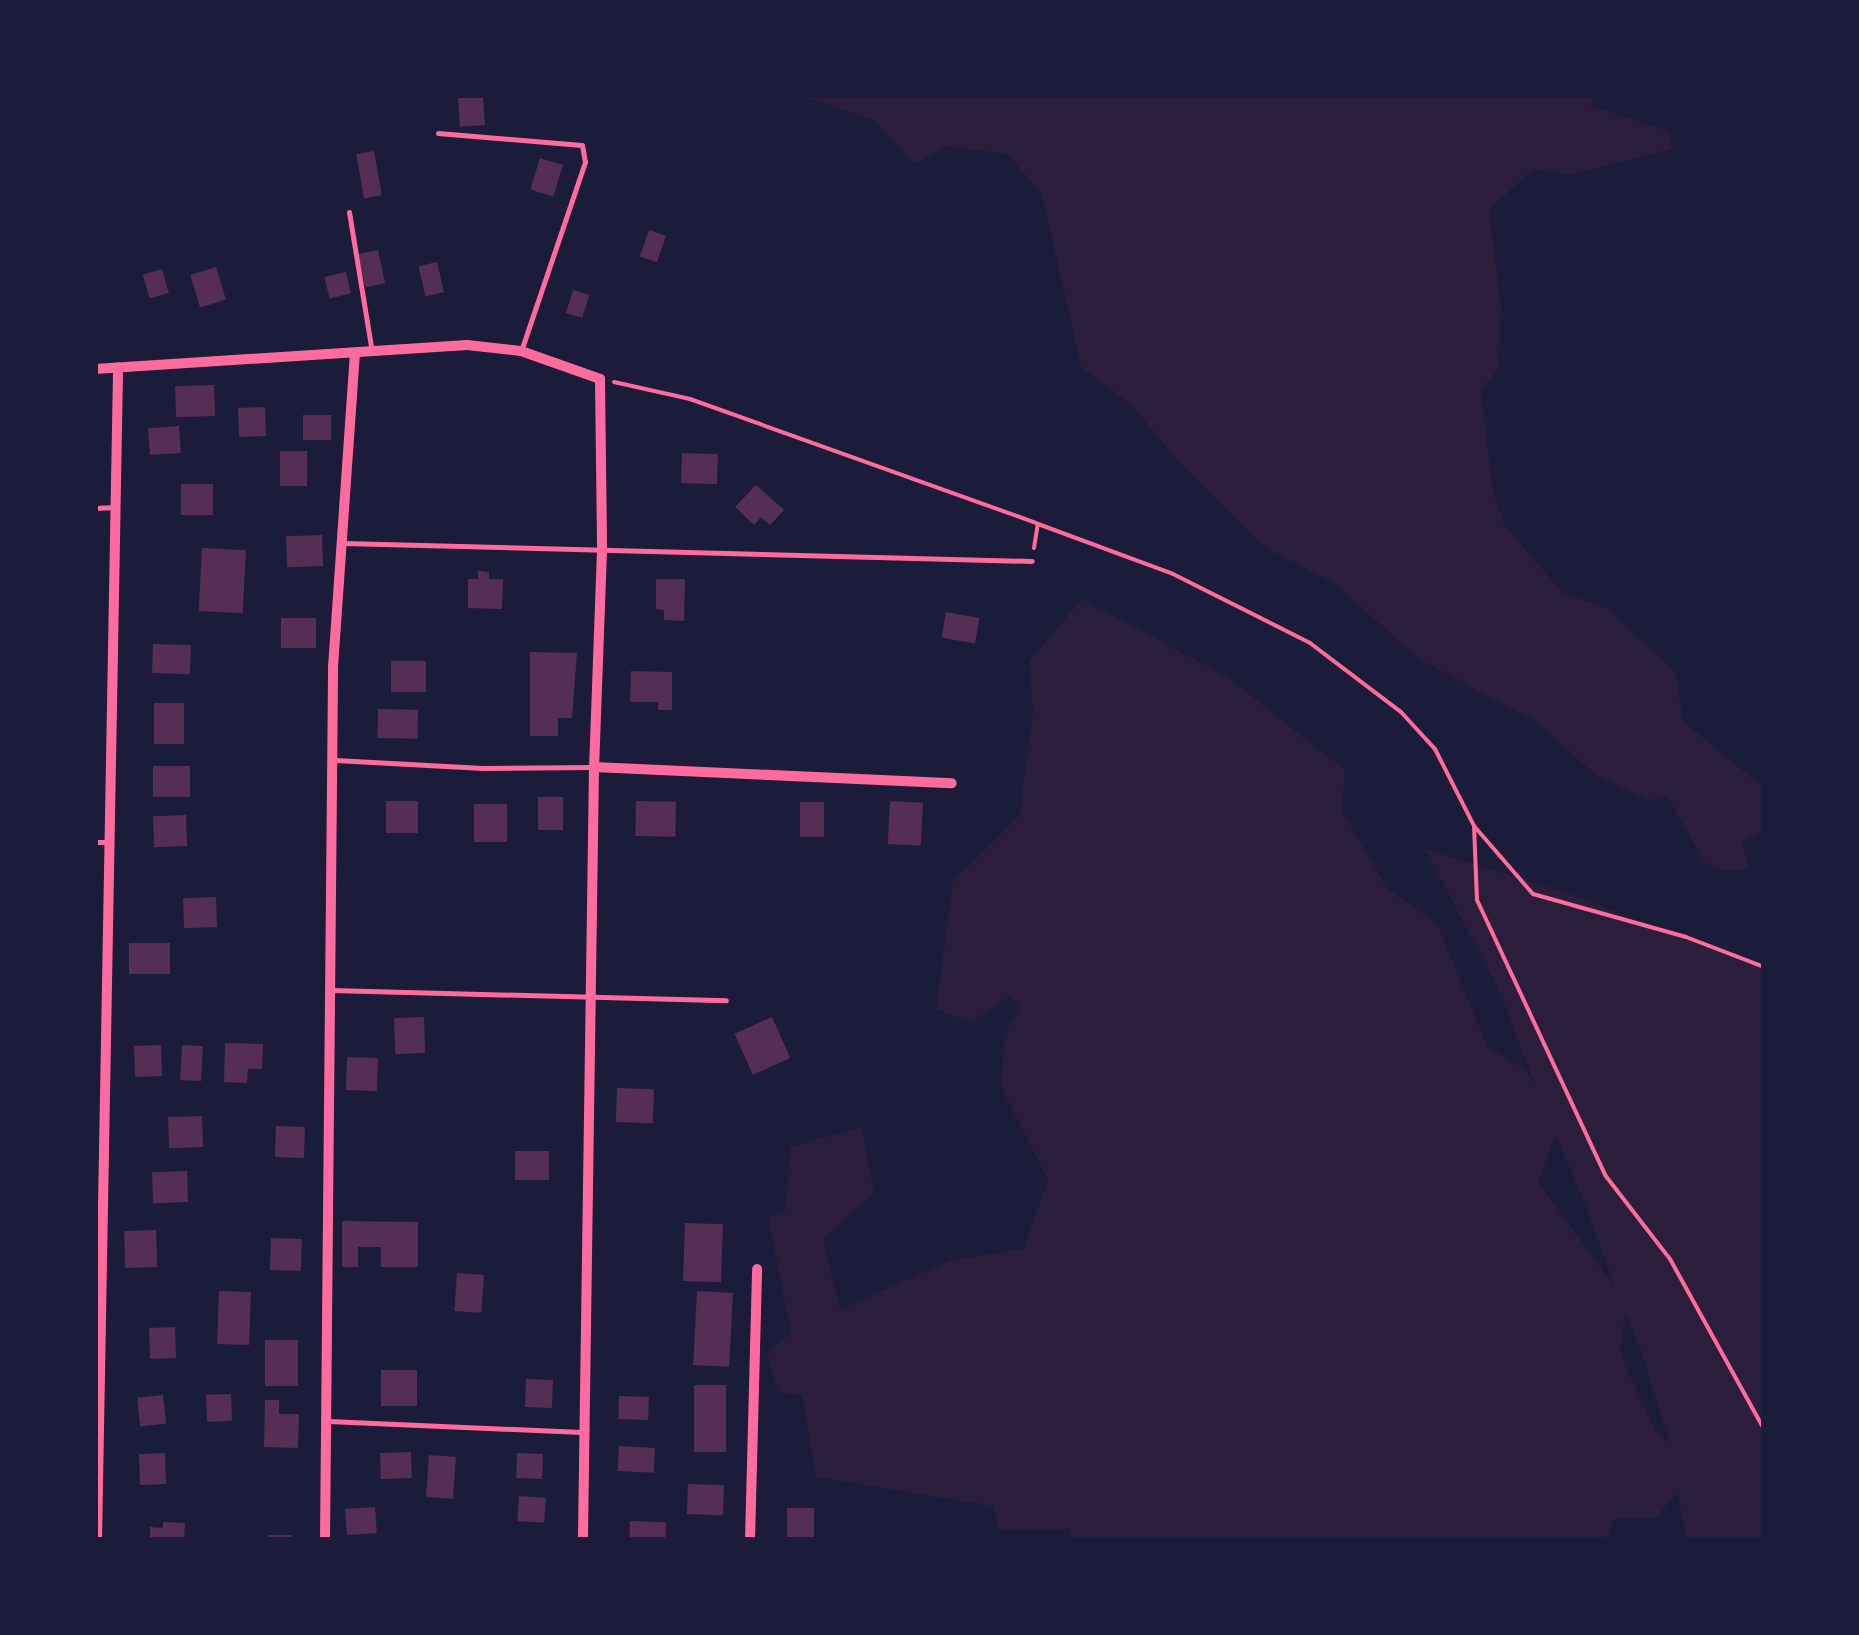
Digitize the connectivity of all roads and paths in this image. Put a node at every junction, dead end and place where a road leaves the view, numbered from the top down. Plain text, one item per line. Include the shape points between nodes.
1 (438, 133) dead end
2 (349, 212) dead end
3 (521, 351) junction
4 (372, 354) junction
5 (354, 355) junction
6 (118, 367) junction
7 (95, 369) edge
8 (600, 379) junction
9 (115, 507) junction
10 (95, 508) edge
11 (1038, 524) junction
12 (343, 543) junction
13 (602, 550) junction
14 (1032, 561) joint
15 (332, 759) junction
16 (594, 766) junction
17 (952, 783) dead end
18 (1474, 826) junction
19 (95, 842) edge
20 (108, 842) junction
21 (1764, 967) edge
22 (328, 990) junction
23 (591, 996) junction
24 (726, 1000) dead end
25 (98, 1199) edge
26 (757, 1269) dead end
27 (325, 1421) junction
28 (1764, 1429) edge
29 (584, 1432) junction
30 (97, 1444) edge
31 (97, 1540) edge
32 (325, 1540) edge
33 (583, 1540) edge
34 (750, 1540) edge

1 - 3 lane via 582,145 585,162
2 - 4 lane
3 - 4 street via 467,345
3 - 8 street
4 - 5 street
5 - 6 street
5 - 12 street
6 - 7 street
6 - 9 street
8 - 11 path via 690,398
8 - 13 street
9 - 10 lane
9 - 20 street
11 - 14 path
11 - 18 path via 1173,574 1310,643 1400,712 1435,749
12 - 13 lane
12 - 15 street
13 - 14 lane
13 - 16 street
15 - 16 lane
15 - 22 street
16 - 17 street
16 - 23 street
18 - 21 path via 1532,894 1686,937
18 - 28 path via 1477,900 1605,1176 1670,1259
19 - 20 lane
20 - 25 street
22 - 23 lane
22 - 27 street
23 - 24 lane
23 - 29 street
25 - 30 street
26 - 34 street
27 - 29 lane
27 - 32 street
29 - 33 street
30 - 31 street

